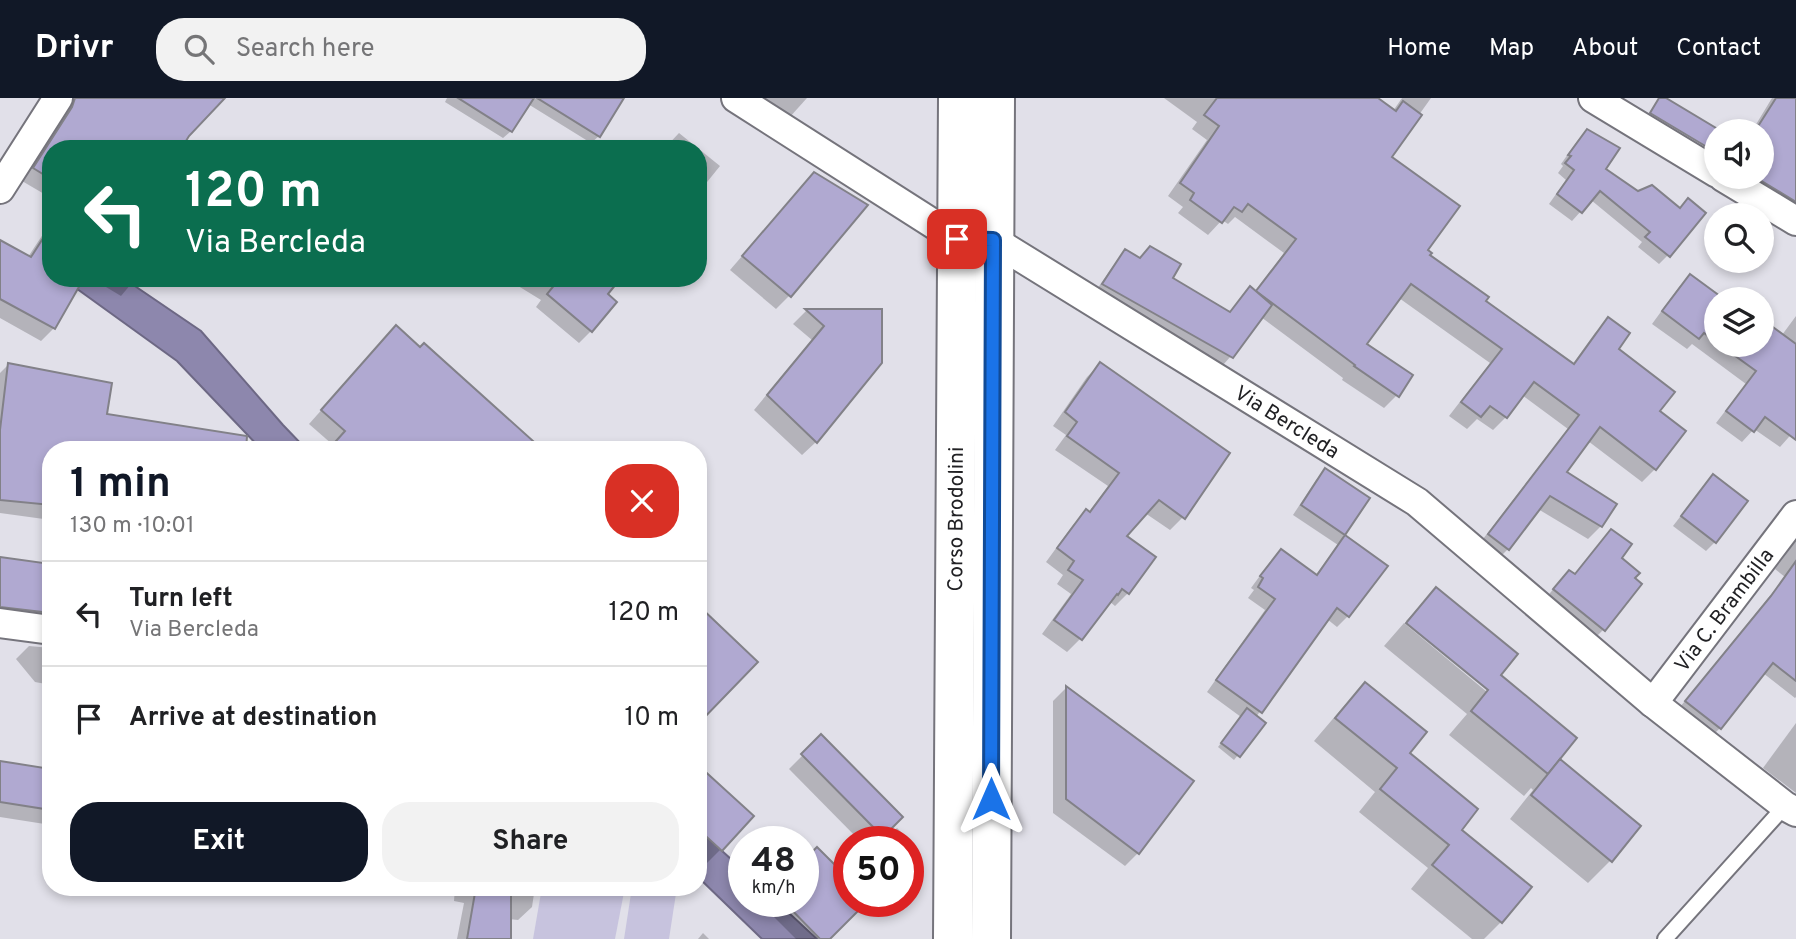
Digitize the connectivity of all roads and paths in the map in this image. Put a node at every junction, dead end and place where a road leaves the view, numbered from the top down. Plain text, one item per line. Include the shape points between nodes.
1 (58, 98) edge
2 (736, 98) edge
3 (958, 98) edge
4 (995, 98) edge
5 (1593, 98) edge
6 (1704, 165) edge
7 (0, 189) edge
8 (1743, 189) edge
9 (1796, 221) edge
10 (975, 239) junction
11 (1796, 515) edge
12 (0, 623) edge
13 (42, 630) edge
14 (1653, 703) junction
15 (1790, 809) edge
16 (953, 939) edge
17 (991, 939) edge
18 (1665, 939) edge

1 - 7 street
2 - 10 street, Via Bercleda
3 - 10 main road, Corso Brodolini
4 - 10 main road, Corso Brodolini
5 - 6 street
8 - 9 street
10 - 14 street, Via Bercleda via 1417,502
10 - 16 main road, Corso Brodolini
10 - 17 main road, Corso Brodolini
11 - 14 street, Via C. Brambilla
12 - 13 street
14 - 15 street, Via Bercleda
15 - 18 lane

